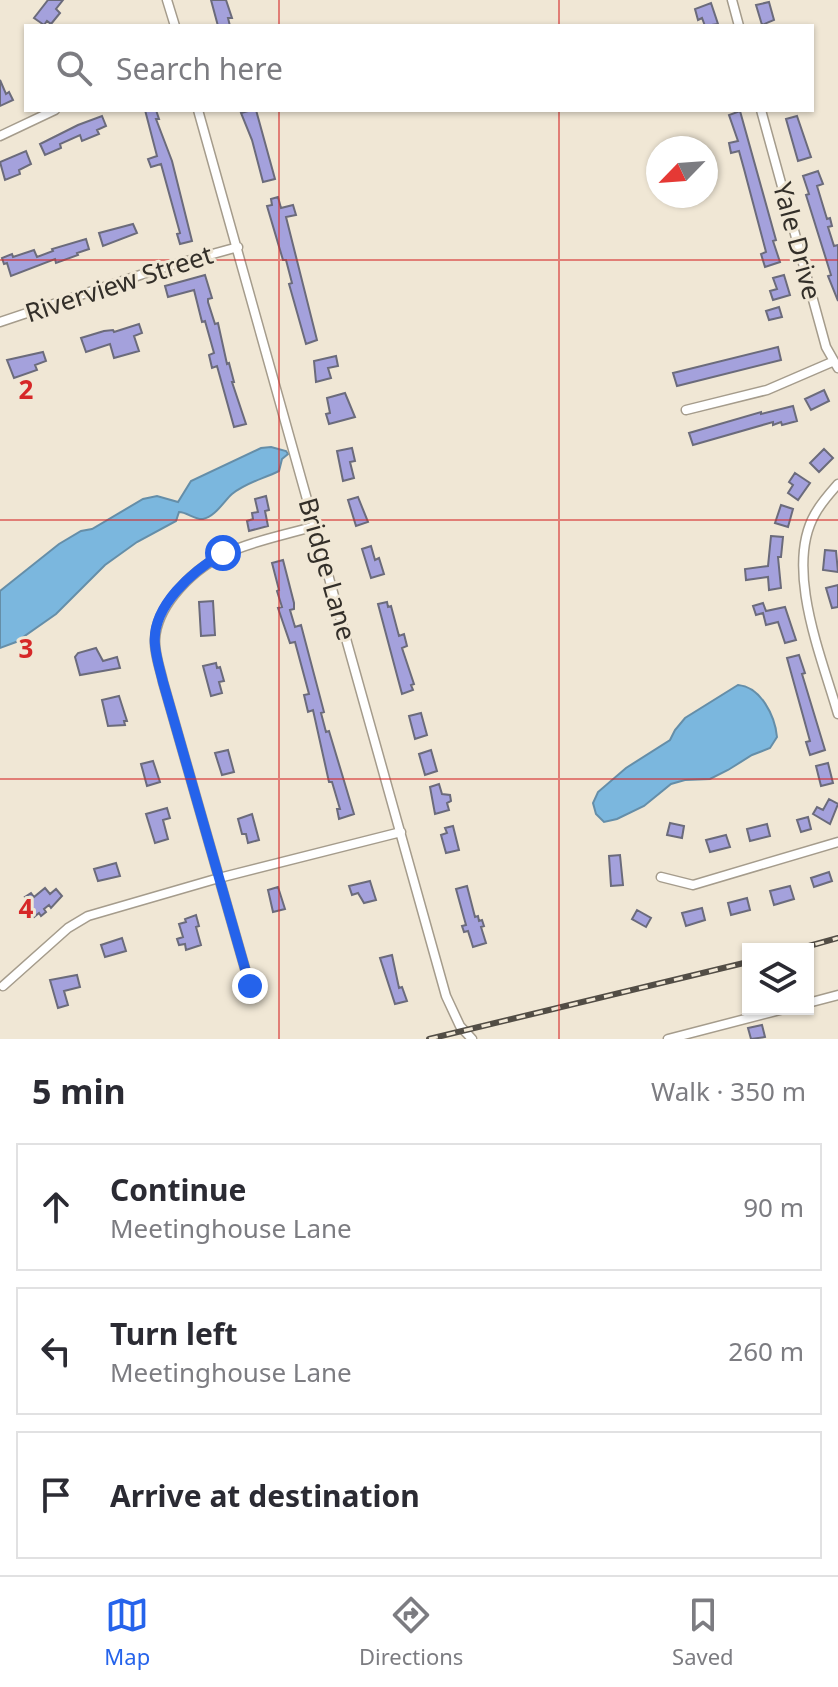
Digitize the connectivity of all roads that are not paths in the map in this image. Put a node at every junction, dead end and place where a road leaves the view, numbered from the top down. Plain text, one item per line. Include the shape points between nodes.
1 (167, 0) edge
2 (732, 0) edge
3 (174, 24) edge
4 (738, 24) edge
5 (51, 112) edge
6 (199, 112) edge
7 (762, 112) edge
8 (0, 136) edge
9 (238, 247) junction
10 (0, 322) edge
11 (835, 365) edge
12 (686, 410) dead end
13 (838, 484) edge
14 (315, 526) junction
15 (838, 675) edge
16 (828, 678) junction
17 (838, 714) edge
18 (401, 832) junction
19 (838, 842) edge
20 (661, 877) dead end
21 (219, 878) junction
22 (3, 986) dead end
23 (250, 986) dead end
24 (838, 995) edge
25 (814, 1001) edge
26 (761, 1015) edge
27 (472, 1039) edge
28 (668, 1039) edge

1 - 3 street
2 - 4 street
5 - 8 street
6 - 9 street, Bridge Lane
7 - 11 street, Yale Drive
9 - 10 street, Riverview Street
9 - 14 street, Bridge Lane
11 - 12 street via 767,390
13 - 16 street via 814,515 801,567
14 - 18 street, Bridge Lane
14 - 21 street via 223,553 204,564 166,605 156,630 163,682
15 - 16 street
16 - 17 street
18 - 21 street
18 - 27 street, Bridge Lane via 446,996
19 - 20 street via 693,885
21 - 22 street via 88,916
21 - 23 street
24 - 25 street
26 - 28 street

